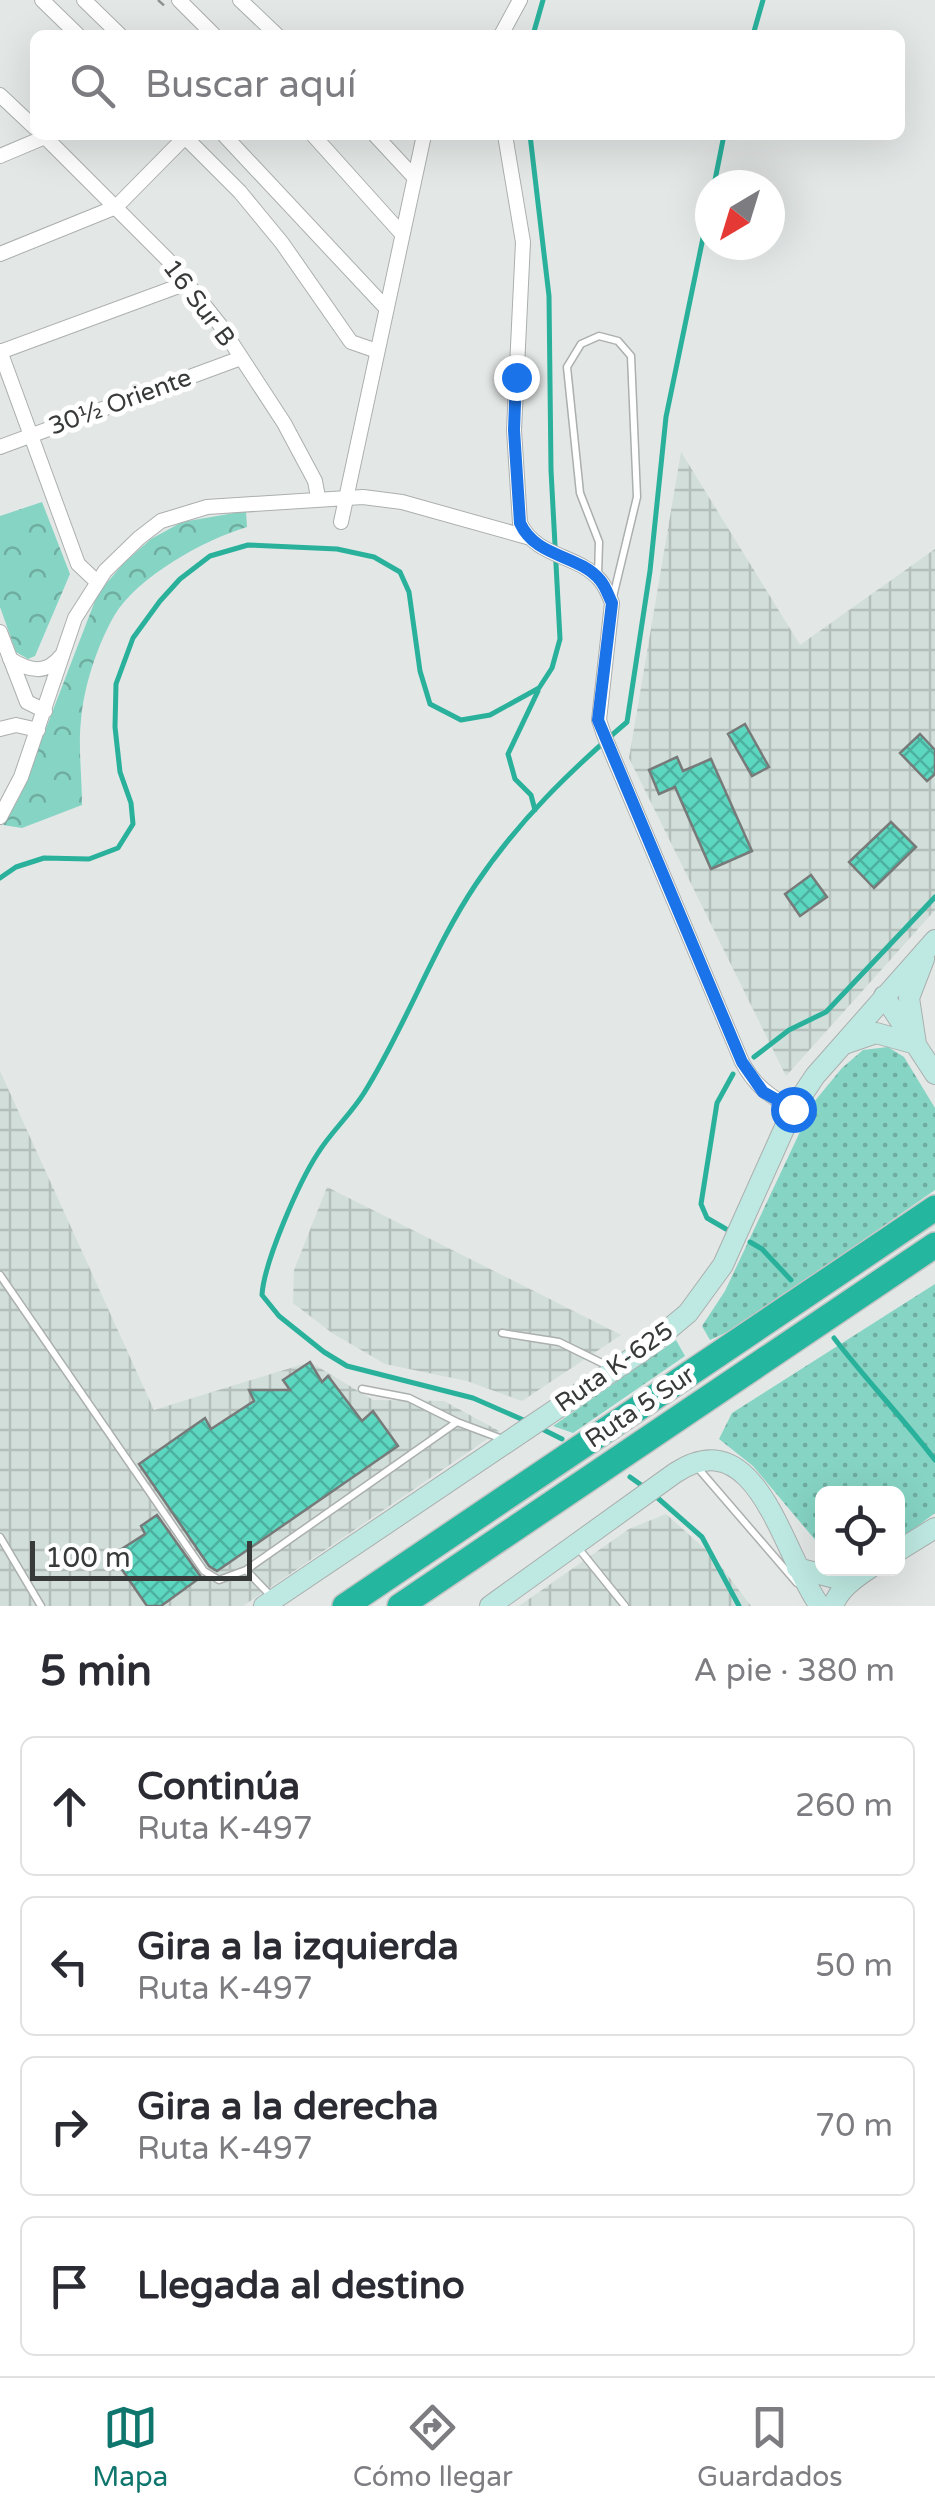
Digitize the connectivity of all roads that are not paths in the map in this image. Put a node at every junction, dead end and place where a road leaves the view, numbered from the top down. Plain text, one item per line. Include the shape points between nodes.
1 (42, 0) edge
2 (84, 0) edge
3 (179, 0) edge
4 (240, 0) edge
5 (520, 0) edge
6 (73, 30) edge
7 (115, 30) edge
8 (209, 30) edge
9 (272, 30) edge
10 (504, 30) edge
11 (0, 95) edge
12 (30, 123) edge
13 (30, 139) edge
14 (48, 140) edge
15 (180, 140) edge
16 (188, 140) edge
17 (229, 140) edge
18 (317, 140) edge
19 (380, 140) edge
20 (423, 140) edge
21 (506, 140) edge
22 (0, 156) edge
23 (414, 178) junction
24 (116, 206) junction
25 (402, 234) junction
26 (0, 254) edge
27 (187, 283) junction
28 (386, 308) junction
29 (377, 351) junction
30 (0, 352) edge
31 (241, 358) junction
32 (31, 436) junction
33 (0, 447) edge
34 (318, 497) junction
35 (346, 497) junction
36 (340, 522) dead end
37 (531, 541) junction
38 (593, 574) junction
39 (96, 580) junction
40 (612, 603) junction
41 (1, 638) edge
42 (63, 652) junction
43 (10, 658) junction
44 (45, 711) junction
45 (0, 729) edge
46 (38, 730) junction
47 (5, 805) edge
48 (0, 816) edge
49 (933, 942) edge
50 (884, 996) junction
51 (916, 1044) junction
52 (842, 1045) junction
53 (935, 1074) edge
54 (793, 1109) junction
55 (935, 1208) edge
56 (935, 1245) edge
57 (0, 1276) edge
58 (502, 1333) dead end
59 (613, 1368) junction
60 (362, 1390) dead end
61 (457, 1422) junction
62 (515, 1437) junction
63 (693, 1463) junction
64 (935, 1528) edge
65 (0, 1537) edge
66 (575, 1544) junction
67 (905, 1547) edge
68 (797, 1568) junction
69 (246, 1570) junction
70 (815, 1573) edge
71 (860, 1576) edge
72 (269, 1603) edge
73 (500, 1603) edge
74 (822, 1603) edge
75 (41, 1606) edge
76 (345, 1606) edge
77 (400, 1606) edge
78 (625, 1606) edge

1 - 6 street
2 - 7 street
3 - 8 street
4 - 9 street
5 - 10 street
11 - 12 street, 16 Sur B
13 - 22 street
14 - 24 street, 16 Sur B
15 - 24 street
16 - 29 street via 272,230 344,334
17 - 28 street
18 - 25 street
19 - 23 street
20 - 23 street
21 - 37 street via 523,242 514,430 520,523
23 - 25 street
24 - 26 street
24 - 27 street, 16 Sur B
25 - 28 street
27 - 30 street
27 - 31 street, 16 Sur B
28 - 29 street
29 - 35 street
30 - 32 street
31 - 32 street, 30½ Oriente
31 - 34 street, 16 Sur B via 284,423
32 - 33 street, 30½ Oriente
32 - 39 street via 78,564
34 - 35 street
34 - 39 street via 185,511 138,538
35 - 36 street
35 - 37 street via 402,502
37 - 38 street
38 - 40 street
38 - 40 lane via 599,542 580,493 567,367 581,344 599,336 618,341 631,356 637,497
39 - 42 street
40 - 54 street via 598,720 747,1071 763,1092
41 - 43 street
42 - 43 street via 42,670
42 - 44 street
43 - 44 street via 27,702
44 - 46 street
45 - 46 street
46 - 47 street
47 - 48 street
49 - 50 main road, Ruta K-625
49 - 51 main road via 909,998
50 - 51 main road
50 - 52 main road, Ruta K-625
51 - 52 main road via 876,1033
51 - 53 main road
52 - 54 main road, Ruta K-625
54 - 59 main road, Ruta K-625 via 712,1283 671,1329
55 - 76 highway, Ruta 5 Sur
56 - 77 highway, Ruta 5 Sur
57 - 69 lane via 204,1571 219,1580
58 - 59 lane via 559,1342
59 - 62 main road, Ruta K-625
60 - 61 lane via 409,1398
61 - 62 lane
61 - 69 lane
62 - 72 main road, Ruta K-625
63 - 66 main road
63 - 68 main road via 717,1459 747,1476
63 - 74 lane via 784,1570
64 - 67 main road
65 - 75 lane
66 - 73 main road
66 - 78 lane
68 - 70 main road
68 - 74 main road
69 - 72 lane
71 - 74 main road

